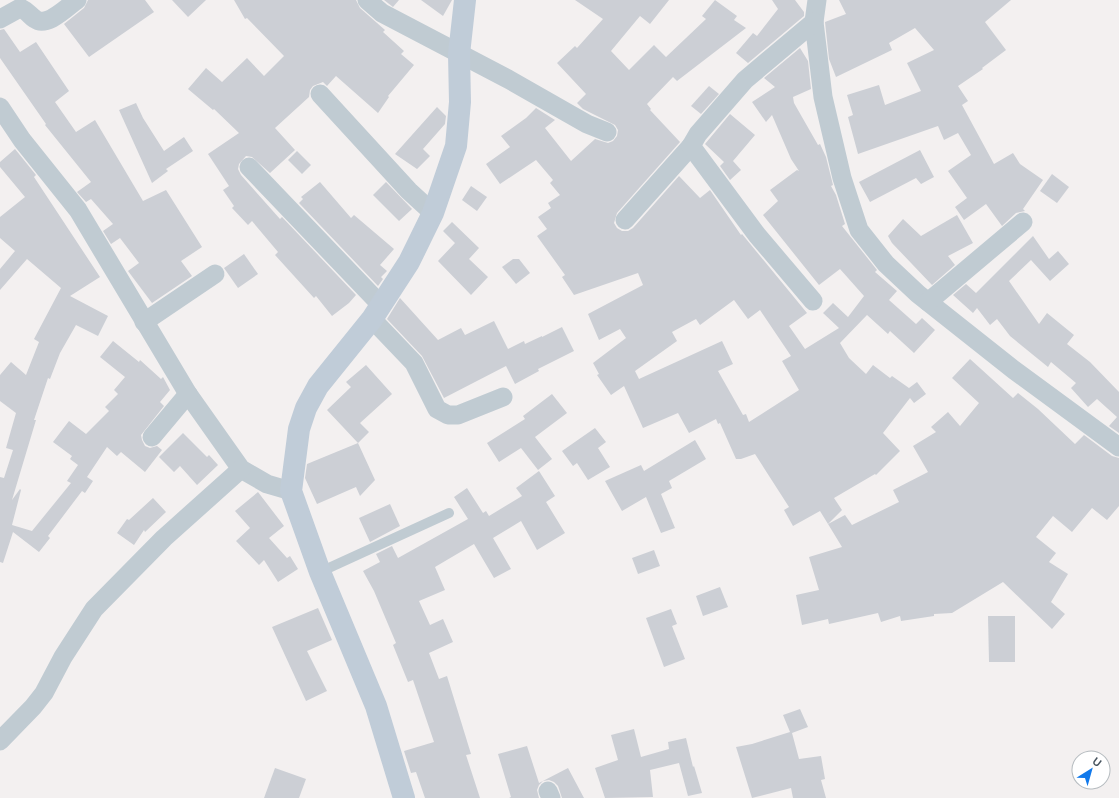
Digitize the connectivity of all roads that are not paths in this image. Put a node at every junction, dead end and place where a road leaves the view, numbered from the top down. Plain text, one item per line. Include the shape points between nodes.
1 (77, 0) edge
2 (367, 0) edge
3 (466, 0) edge
4 (817, 0) edge
5 (0, 19) edge
6 (814, 22) junction
7 (459, 54) junction
8 (320, 94) dead end
9 (0, 107) edge
10 (607, 132) dead end
11 (691, 146) junction
12 (249, 167) dead end
13 (433, 213) junction
14 (625, 220) dead end
15 (1023, 222) dead end
16 (215, 274) dead end
17 (813, 301) dead end
18 (928, 302) junction
19 (376, 311) junction
20 (144, 322) junction
21 (188, 394) junction
22 (503, 398) dead end
23 (152, 437) dead end
24 (1119, 447) edge
25 (241, 469) junction
26 (291, 491) junction
27 (449, 513) dead end
28 (320, 572) junction
29 (0, 741) edge
30 (404, 798) edge

1 - 5 street via 47,21 36,20 20,8
2 - 7 street via 382,13
3 - 7 street
4 - 6 street
6 - 11 street via 745,80 698,134
6 - 18 street via 824,97 842,178 859,230 886,264
7 - 10 street via 587,124
7 - 13 street via 460,102 456,146
8 - 13 street via 409,191
9 - 20 street via 22,140 78,210
11 - 14 street
11 - 17 street via 757,235
12 - 19 street
13 - 19 street via 409,262
15 - 18 street
16 - 20 street
18 - 24 street via 1014,370
19 - 22 street via 414,363 437,409 448,415 458,415
19 - 26 street via 318,386 306,408 299,429
20 - 21 street
21 - 23 street
21 - 25 street
25 - 26 street via 266,484
25 - 29 street via 164,538 94,608 44,693
26 - 28 street
27 - 28 lane
28 - 30 street via 376,706

